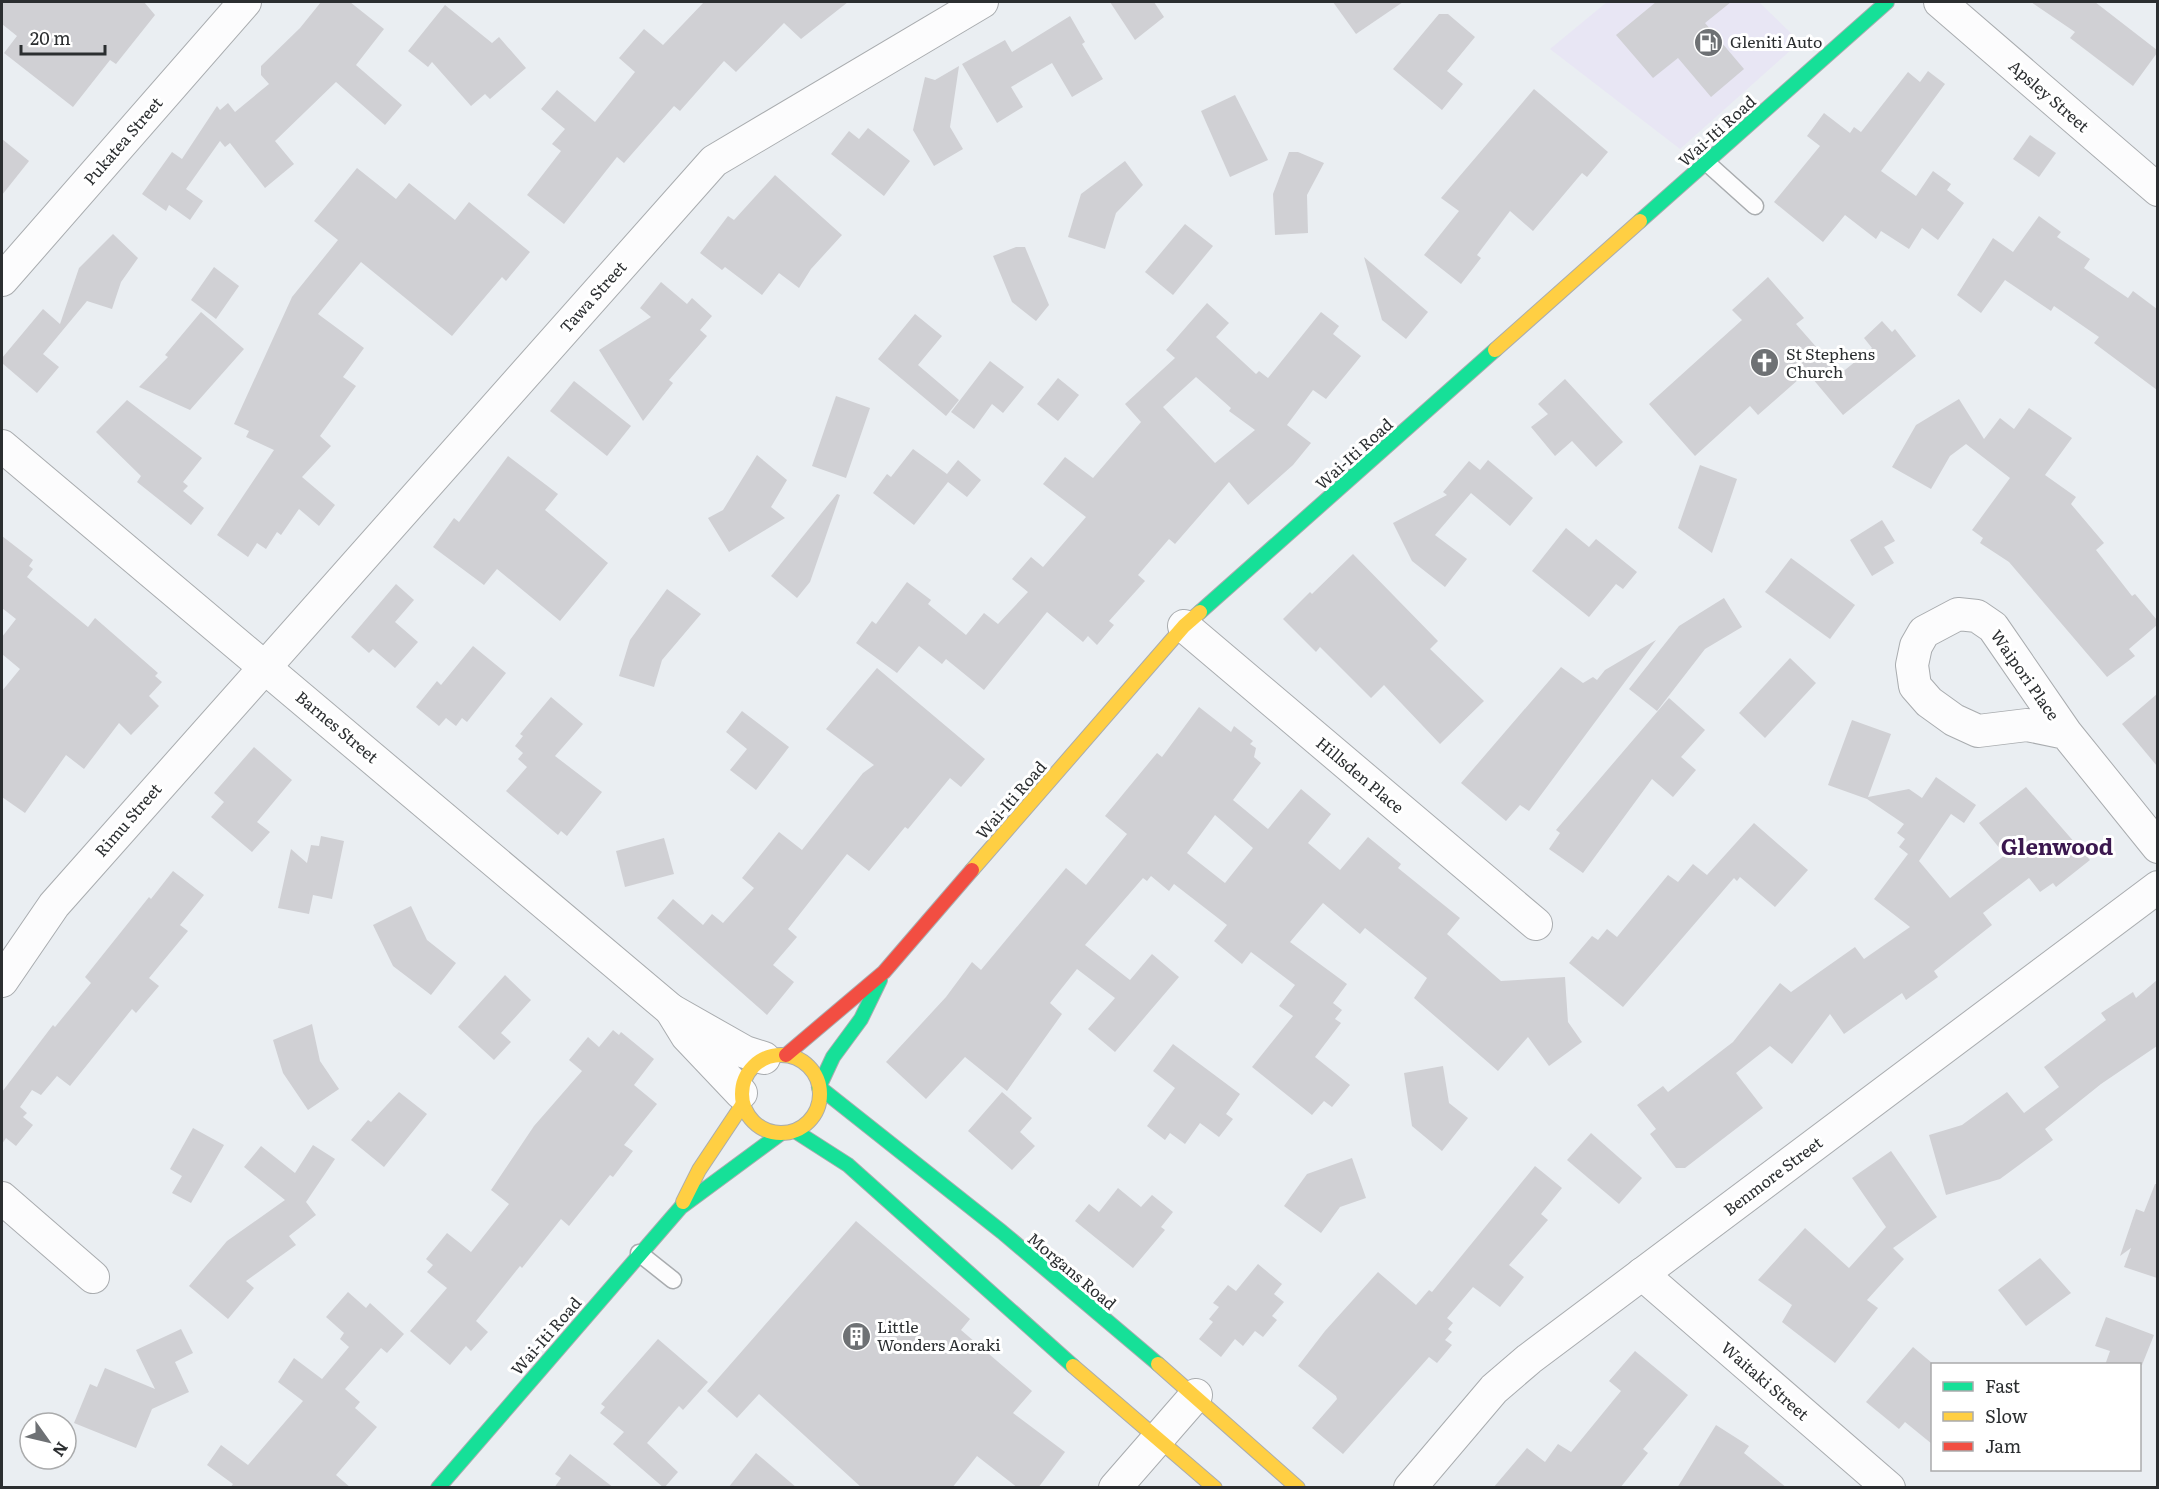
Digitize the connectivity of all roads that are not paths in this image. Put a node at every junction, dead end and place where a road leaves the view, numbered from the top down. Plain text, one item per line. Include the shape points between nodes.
1 (245, 2) edge
2 (982, 2) edge
3 (1887, 2) edge
4 (1940, 2) edge
5 (1706, 162) junction
6 (2157, 190) edge
7 (1755, 206) dead end
8 (2, 280) edge
9 (2, 446) edge
10 (1184, 626) junction
11 (264, 666) junction
12 (2066, 733) junction
13 (2157, 847) edge
14 (2157, 887) edge
15 (1536, 924) dead end
16 (884, 972) junction
17 (2, 981) edge
18 (671, 1010) junction
19 (775, 1056) junction
20 (819, 1087) junction
21 (742, 1098) junction
22 (795, 1131) junction
23 (780, 1134) junction
24 (2, 1198) edge
25 (681, 1207) junction
26 (639, 1253) junction
27 (1642, 1274) junction
28 (93, 1277) dead end
29 (674, 1280) dead end
30 (1196, 1395) junction
31 (1156, 1440) junction
32 (438, 1488) edge
33 (1115, 1488) edge
34 (1215, 1488) edge
35 (1298, 1488) edge
36 (1410, 1488) edge
37 (1889, 1488) edge

1 - 8 street, Pukatea Street
2 - 11 street, Tawa Street via 714,161
3 - 5 street, Wai-Iti Road
4 - 6 street, Apsley Street
5 - 7 lane
5 - 10 street, Wai-Iti Road
9 - 11 street, Barnes Street
10 - 15 street, Hillsden Place
10 - 16 street, Wai-Iti Road
11 - 17 street, Rimu Street via 54,905
11 - 18 street, Barnes Street
12 - 12 street, Waipori Place via 2027,725 1978,731 1937,708 1916,686 1912,665 1924,632 1959,614 1977,616 1993,627
12 - 13 street, Waipori Place
14 - 27 street, Benmore Street
16 - 19 street, Wai-Iti Road
16 - 20 street, Wai-Iti Road via 861,1019 832,1057
18 - 19 street, Barnes Street via 745,1052
18 - 21 street, Barnes Street via 687,1036
19 - 20 street via 806,1063
19 - 21 street via 748,1073
20 - 22 street via 815,1113
20 - 30 street, Morgans Road
21 - 23 street via 756,1125
21 - 25 street, Wai-Iti Road
22 - 23 street
22 - 31 street via 848,1165 897,1206
23 - 25 street, Wai-Iti Road via 760,1145
24 - 28 street
25 - 26 street, Wai-Iti Road
26 - 29 lane
26 - 32 street, Wai-Iti Road
27 - 36 street, Benmore Street via 1494,1389
27 - 37 street, Waitaki Street
30 - 31 street
30 - 35 street, Morgans Road
31 - 33 street
31 - 34 street

